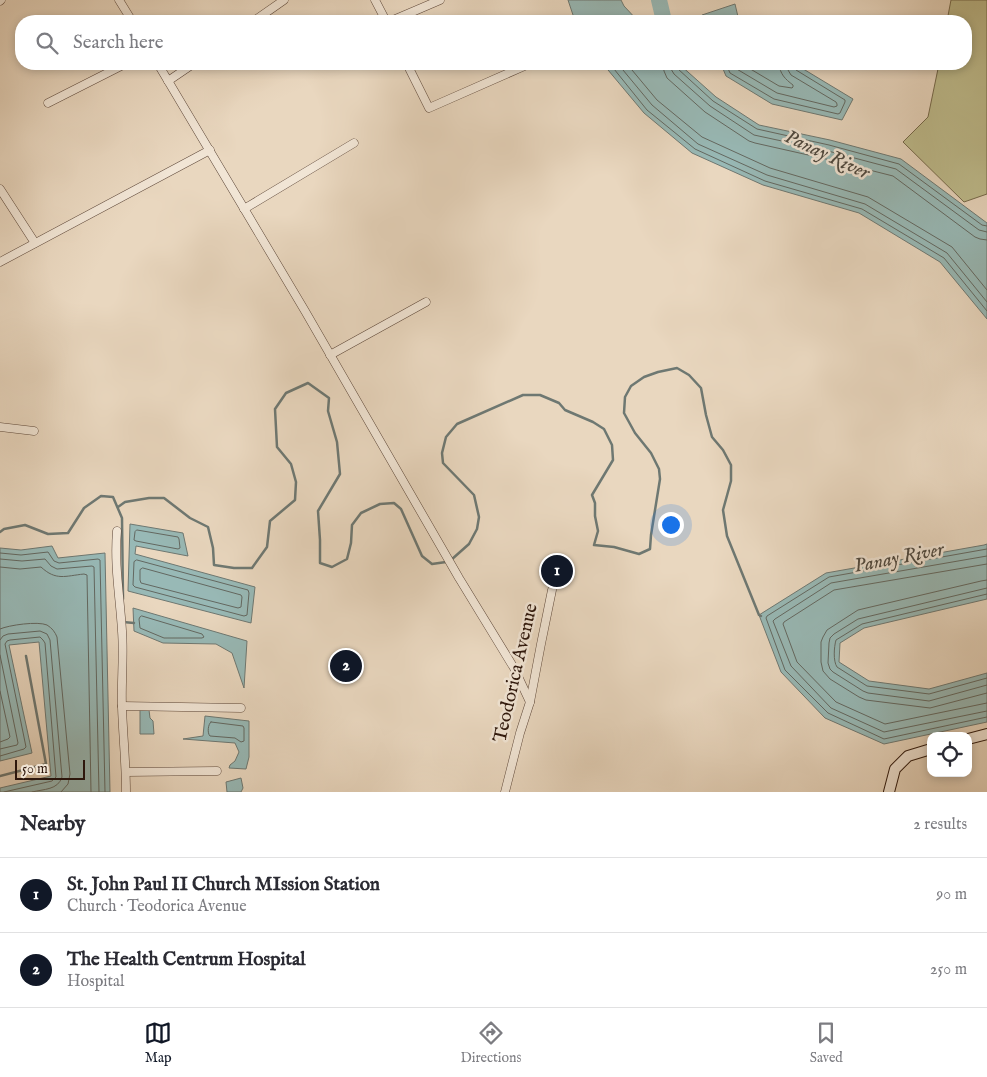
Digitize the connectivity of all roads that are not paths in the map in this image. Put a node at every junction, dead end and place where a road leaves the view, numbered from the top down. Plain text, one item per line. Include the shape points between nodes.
1 (119, 0) edge
2 (284, 0) edge
3 (376, 0) edge
4 (440, 0) edge
5 (128, 15) edge
6 (263, 15) edge
7 (383, 15) edge
8 (405, 15) edge
9 (113, 70) edge
10 (162, 70) edge
11 (184, 70) edge
12 (410, 70) edge
13 (515, 70) edge
14 (168, 81) junction
15 (48, 103) dead end
16 (354, 143) dead end
17 (210, 150) junction
18 (0, 190) edge
19 (244, 209) junction
20 (36, 243) junction
21 (0, 262) edge
22 (426, 302) dead end
23 (330, 355) junction
24 (0, 427) edge
25 (34, 431) dead end
26 (117, 531) dead end
27 (552, 590) dead end
28 (530, 702) junction
29 (122, 706) junction
30 (241, 708) dead end
31 (987, 734) edge
32 (972, 738) edge
33 (927, 750) edge
34 (217, 771) dead end
35 (126, 772) junction
36 (126, 792) edge
37 (505, 792) edge
38 (889, 792) edge

1 - 5 street
2 - 6 street
3 - 7 street
4 - 8 street
9 - 15 street
10 - 14 street
11 - 14 street
12 - 13 street via 429,108
14 - 17 street
16 - 19 street
17 - 19 street
17 - 20 street
18 - 20 street
19 - 23 street
20 - 21 street
22 - 23 street
23 - 28 street via 514,668
24 - 25 street
26 - 29 street
27 - 28 street, Teodorica Avenue
28 - 37 street, Teodorica Avenue
29 - 30 street
29 - 35 street
31 - 32 main road
33 - 38 main road via 908,756 895,769
34 - 35 street
35 - 36 street

